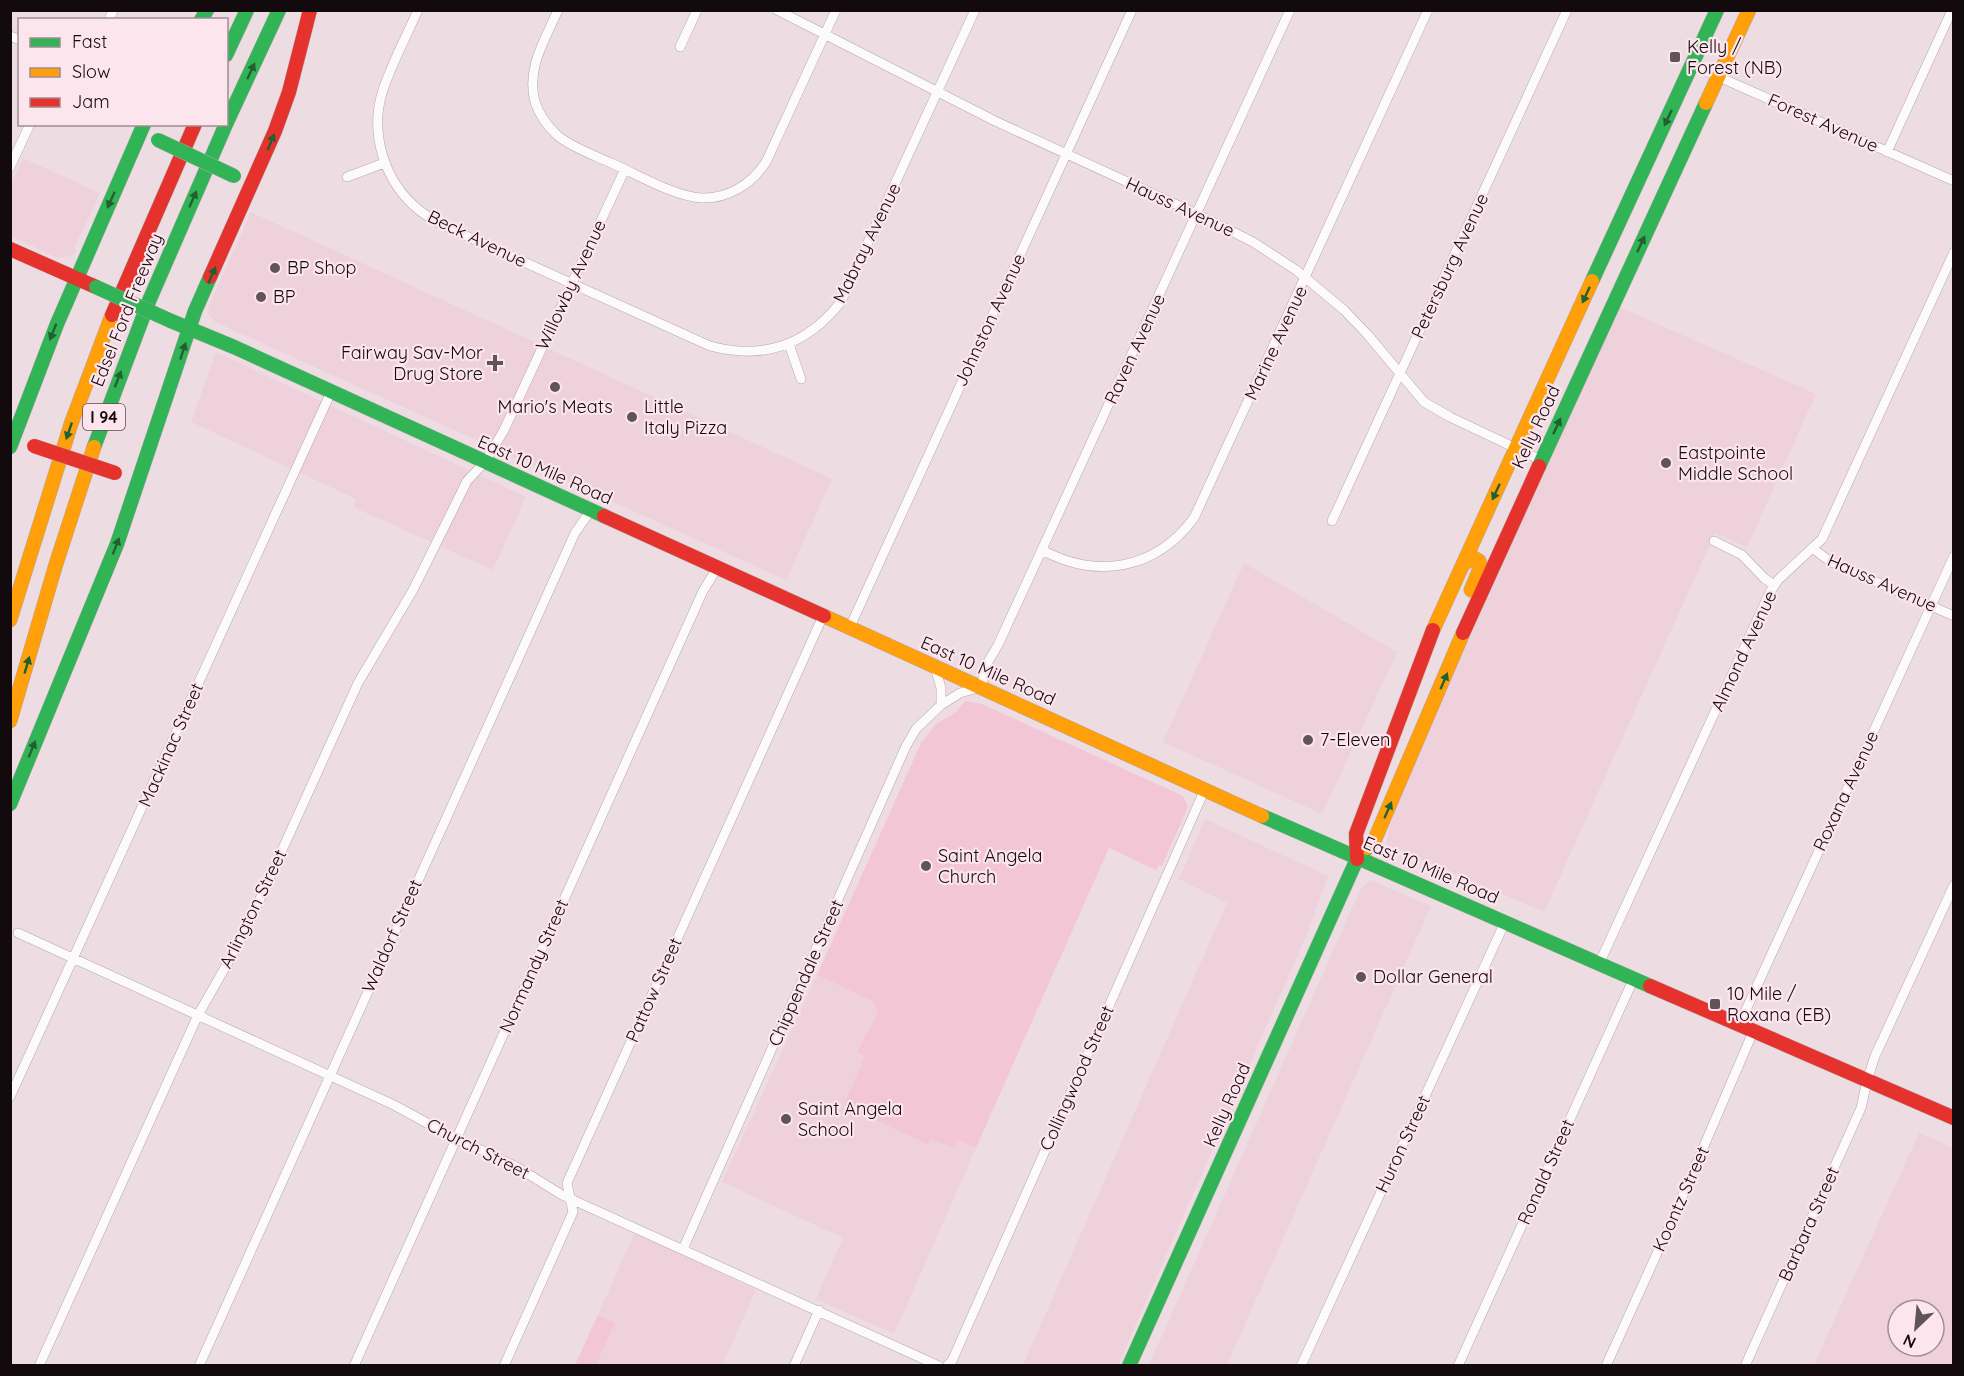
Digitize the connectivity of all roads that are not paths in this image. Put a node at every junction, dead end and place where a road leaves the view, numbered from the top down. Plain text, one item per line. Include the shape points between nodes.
1 (247, 10) edge
2 (279, 10) edge
3 (310, 10) edge
4 (418, 10) edge
5 (558, 10) edge
6 (697, 10) edge
7 (777, 10) edge
8 (836, 10) edge
9 (975, 10) edge
10 (1132, 10) edge
11 (1290, 10) edge
12 (1428, 10) edge
13 (1567, 10) edge
14 (1717, 10) edge
15 (1749, 10) edge
16 (1952, 10) edge
17 (1943, 28) junction
18 (1953, 33) edge
19 (825, 34) junction
20 (680, 46) dead end
21 (228, 51) edge
22 (1692, 65) junction
23 (1718, 77) junction
24 (938, 93) junction
25 (228, 120) edge
26 (29, 126) edge
27 (143, 126) edge
28 (194, 126) edge
29 (225, 126) edge
30 (135, 146) junction
31 (1887, 152) junction
32 (1066, 154) junction
33 (384, 163) junction
34 (10, 167) edge
35 (625, 169) junction
36 (347, 177) dead end
37 (1953, 181) edge
38 (248, 196) junction
39 (1197, 214) junction
40 (10, 249) edge
41 (1953, 252) edge
42 (75, 278) junction
43 (1305, 278) junction
44 (572, 284) junction
45 (190, 329) junction
46 (789, 344) junction
47 (1400, 374) junction
48 (801, 379) dead end
49 (331, 392) junction
50 (18, 426) junction
51 (10, 447) edge
52 (1516, 448) junction
53 (1541, 460) junction
54 (485, 462) junction
55 (144, 466) junction
56 (591, 510) junction
57 (1332, 521) dead end
58 (1714, 541) dead end
59 (1812, 548) junction
60 (1041, 550) junction
61 (1953, 556) edge
62 (1463, 564) junction
63 (717, 568) junction
64 (1774, 585) junction
65 (1931, 606) junction
66 (823, 616) junction
67 (1953, 616) edge
68 (10, 620) edge
69 (1466, 624) junction
70 (849, 629) junction
71 (1424, 650) junction
72 (935, 666) junction
73 (981, 687) junction
74 (941, 705) junction
75 (10, 721) edge
76 (1420, 734) junction
77 (1204, 789) junction
78 (10, 804) edge
79 (1357, 858) junction
80 (1953, 885) edge
81 (1505, 922) junction
82 (18, 933) dead end
83 (73, 959) junction
84 (1599, 964) junction
85 (1634, 978) junction
86 (198, 1015) junction
87 (1739, 1025) junction
88 (1753, 1032) junction
89 (329, 1075) junction
90 (1867, 1081) junction
91 (10, 1097) edge
92 (1953, 1118) edge
93 (456, 1138) junction
94 (570, 1198) junction
95 (683, 1249) junction
96 (819, 1310) junction
97 (39, 1365) edge
98 (199, 1365) edge
99 (354, 1365) edge
100 (504, 1365) edge
101 (794, 1365) edge
102 (939, 1365) edge
103 (947, 1365) edge
104 (1129, 1365) edge
105 (1301, 1365) edge
106 (1458, 1365) edge
107 (1606, 1365) edge
108 (1745, 1365) edge

1 - 21 main road
25 -> 2 main road, Edsel Ford Freeway / I 94
38 -> 3 main road via 283,110
4 - 33 street, Beck Avenue via 380,101 378,122
5 - 35 street via 534,67 538,109 566,141
6 - 20 street
7 - 19 street, Hauss Avenue
8 - 19 street
9 - 24 street, Mabray Avenue
10 - 32 street, Johnston Avenue
11 - 39 street, Raven Avenue
12 - 43 street, Marine Avenue
13 - 47 street, Petersburg Avenue
14 - 22 main road, Kelly Road
15 - 23 main road, Kelly Road
16 - 17 street
17 - 18 street
17 - 31 street
19 - 24 street, Hauss Avenue
19 - 35 street via 766,162 752,180 730,193 702,198 677,192
22 - 23 street, Forest Avenue
22 -> 52 main road, Kelly Road
23 - 31 street, Forest Avenue
53 -> 23 main road, Kelly Road
24 - 32 street, Hauss Avenue
24 - 46 street, Mabray Avenue via 840,303 815,329
26 - 34 street
27 - 30 main road
28 -> 68 main road, Edsel Ford Freeway / I 94 via 94,361
75 -> 29 main road, Edsel Ford Freeway / I 94 via 106,410 153,288
30 - 38 main road, bridge via 146,140 158,141 234,176
30 -> 42 main road
31 - 37 street, Forest Avenue
32 - 39 street, Hauss Avenue
32 - 70 street, Johnston Avenue
33 - 36 street
33 - 44 street, Beck Avenue via 404,195 435,221
35 - 44 street, Willowby Avenue
45 -> 38 main road
39 - 43 street, Hauss Avenue via 1253,242
39 - 60 street, Raven Avenue
40 - 42 main road, East 10 Mile Road
41 - 59 street, Almond Avenue via 1829,526
42 - 45 main road, East 10 Mile Road, bridge
42 -> 50 main road
43 - 47 street, Hauss Avenue via 1367,334
43 - 60 street, Marine Avenue via 1202,502 1180,535 1159,551 1119,566 1080,565
44 - 46 street, Mabray Avenue via 710,346 747,352
44 - 54 street, Willowby Avenue via 518,402
45 - 49 main road, East 10 Mile Road
55 -> 45 main road
46 - 48 street
47 - 52 street, Hauss Avenue via 1434,409
47 - 57 street, Petersburg Avenue
49 - 54 main road, East 10 Mile Road
49 - 83 street, Mackinac Street
50 - 51 main road
50 - 55 main road, bridge via 24,439 34,446 115,474 129,475
52 - 53 street, Hauss Avenue
52 -> 62 main road, Kelly Road
53 - 69 main road, Kelly Road
54 - 56 main road, East 10 Mile Road
54 - 86 street, Arlington Street via 466,481 413,590 358,683 243,936
78 -> 55 main road via 109,564
56 - 63 main road, East 10 Mile Road
56 - 89 street, Waldorf Street via 575,533
58 - 64 street via 1742,555
59 - 64 street, Almond Avenue
59 - 65 street, Hauss Avenue via 1826,560
60 - 73 street, Raven Avenue via 988,662
61 - 65 street, Roxana Avenue
62 - 69 main road via 1474,558 1482,566 1463,609
62 - 71 main road, Kelly Road
63 - 66 main road, East 10 Mile Road
63 - 93 street, Normandy Street via 698,602
64 - 84 street, Almond Avenue
65 - 67 street, Hauss Avenue
65 - 87 street, Roxana Avenue
66 - 70 main road, East 10 Mile Road
66 - 94 street, Pattow Street via 567,1183
76 -> 69 main road, Kelly Road
70 - 72 main road, East 10 Mile Road
71 - 76 main road via 1423,680 1405,726 1409,733
71 - 79 main road, Kelly Road via 1356,834
72 - 73 main road, East 10 Mile Road
72 - 74 street
73 - 74 street, Chippendale Street via 960,693
73 - 77 main road, East 10 Mile Road
74 - 95 street, Chippendale Street via 916,729 906,746
79 -> 76 main road, Kelly Road via 1375,839
77 - 79 main road, East 10 Mile Road
77 - 103 street, Collingwood Street
79 - 81 main road, East 10 Mile Road
79 - 104 main road, Kelly Road
80 - 90 street, Barbara Street
81 - 84 main road, East 10 Mile Road
81 - 105 street, Huron Street
82 - 83 street, Church Street
83 - 86 street, Church Street
83 - 91 street, Mackinac Street
84 - 85 main road, East 10 Mile Road
85 - 87 main road, East 10 Mile Road
85 - 106 street, Ronald Street
86 - 89 street, Church Street
86 - 97 street, Arlington Street
87 - 88 main road, East 10 Mile Road
88 - 90 main road, East 10 Mile Road
88 - 107 street, Koontz Street
89 - 93 street, Church Street
89 - 98 street, Waldorf Street
90 - 92 main road, East 10 Mile Road
90 - 108 street, Barbara Street via 1861,1108
93 - 94 street, Church Street
93 - 99 street, Normandy Street
94 - 95 street, Church Street
94 - 100 street, Pattow Street via 573,1212
95 - 96 street, Church Street
96 - 101 street
96 - 102 street, Church Street

